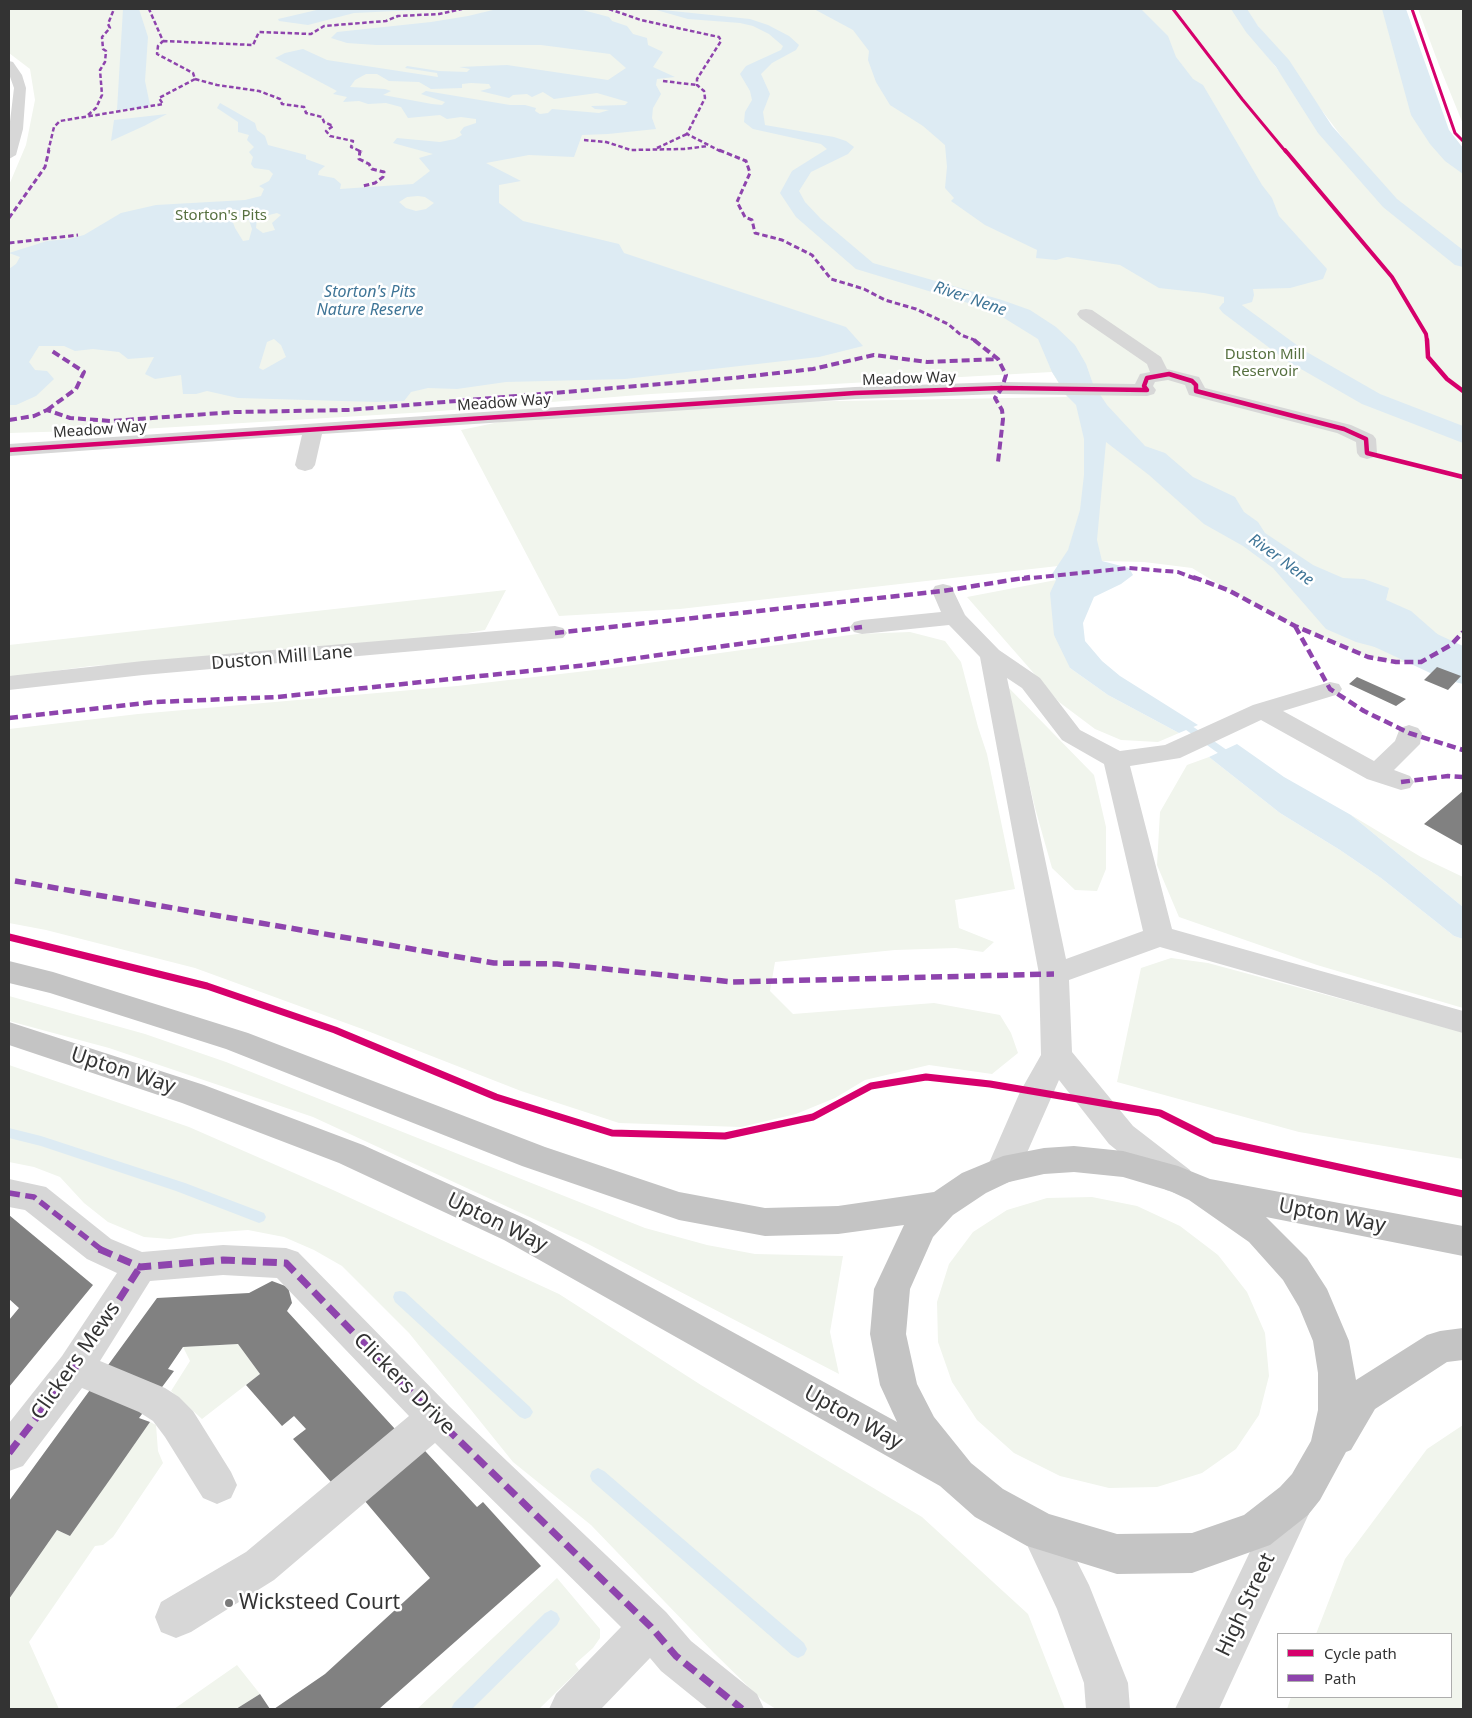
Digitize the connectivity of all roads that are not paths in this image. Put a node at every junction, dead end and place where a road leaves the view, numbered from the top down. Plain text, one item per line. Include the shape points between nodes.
1 (9, 65) edge
2 (9, 155) edge
3 (1086, 314) dead end
4 (1160, 374) junction
5 (313, 429) junction
6 (9, 450) edge
7 (1367, 453) dead end
8 (305, 465) dead end
9 (942, 591) dead end
10 (955, 618) junction
11 (862, 627) dead end
12 (555, 633) dead end
13 (991, 656) junction
14 (9, 682) edge
15 (1330, 689) dead end
16 (1262, 710) junction
17 (1409, 733) dead end
18 (1116, 760) junction
19 (1376, 773) junction
20 (1401, 782) dead end
21 (1159, 936) junction
22 (9, 972) edge
23 (1054, 974) junction
24 (1463, 1022) edge
25 (9, 1034) edge
26 (1057, 1055) junction
27 (1003, 1170) junction
28 (1189, 1185) junction
29 (9, 1193) edge
30 (941, 1205) junction
31 (1463, 1241) edge
32 (140, 1267) junction
33 (1463, 1344) edge
34 (75, 1368) junction
35 (436, 1418) junction
36 (9, 1453) edge
37 (958, 1476) junction
38 (218, 1485) dead end
39 (1300, 1494) junction
40 (1041, 1532) junction
41 (176, 1617) dead end
42 (651, 1627) junction
43 (571, 1709) edge
44 (742, 1709) edge
45 (1108, 1709) edge
46 (1197, 1709) edge

1 - 2 street via 20,88 16,129
3 - 4 street via 1155,361
4 - 5 street, Meadow Way via 1144,382 1147,390 1002,388 763,399
4 - 7 street via 1186,378 1196,385 1196,391 1344,429 1366,439
5 - 6 street, Meadow Way
5 - 8 street
9 - 10 street
10 - 11 street
10 - 13 street
12 - 14 street, Duston Mill Lane
13 - 18 street via 1031,683 1072,735
13 - 23 street
15 - 16 street
16 - 18 street via 1171,752
16 - 19 street
17 - 19 street via 1407,744
18 - 21 street
19 - 20 street
21 - 23 street
21 - 24 street
22 - 30 highway via 237,1041 534,1157 679,1206 765,1222 838,1220
23 - 26 street
25 - 37 highway, Upton Way via 193,1094 351,1154 516,1230
26 - 27 street via 1036,1092
26 - 28 street via 1121,1135
27 - 28 highway via 1044,1161 1074,1159 1123,1164
27 - 30 highway via 974,1183
28 - 31 highway, Upton Way
28 - 39 highway via 1261,1232 1295,1269 1314,1300 1331,1341 1337,1372 1337,1410 1329,1446
29 - 32 street, Clickers Drive via 34,1197 99,1250
30 - 37 highway via 920,1228 892,1289 888,1334 899,1385 920,1430
32 - 34 street, Clickers Mews
32 - 35 street, Clickers Drive via 223,1260 286,1263
33 - 39 highway via 1440,1347 1362,1397
34 - 36 street, Clickers Mews
34 - 38 street via 166,1409
35 - 41 street via 260,1566
35 - 42 street, Clickers Drive
37 - 40 highway via 989,1503
39 - 40 highway via 1256,1531 1192,1553 1117,1554
39 - 46 street, High Street
40 - 45 street via 1074,1600 1099,1665 1106,1684
42 - 43 street
42 - 44 street, Clickers Drive via 676,1656

